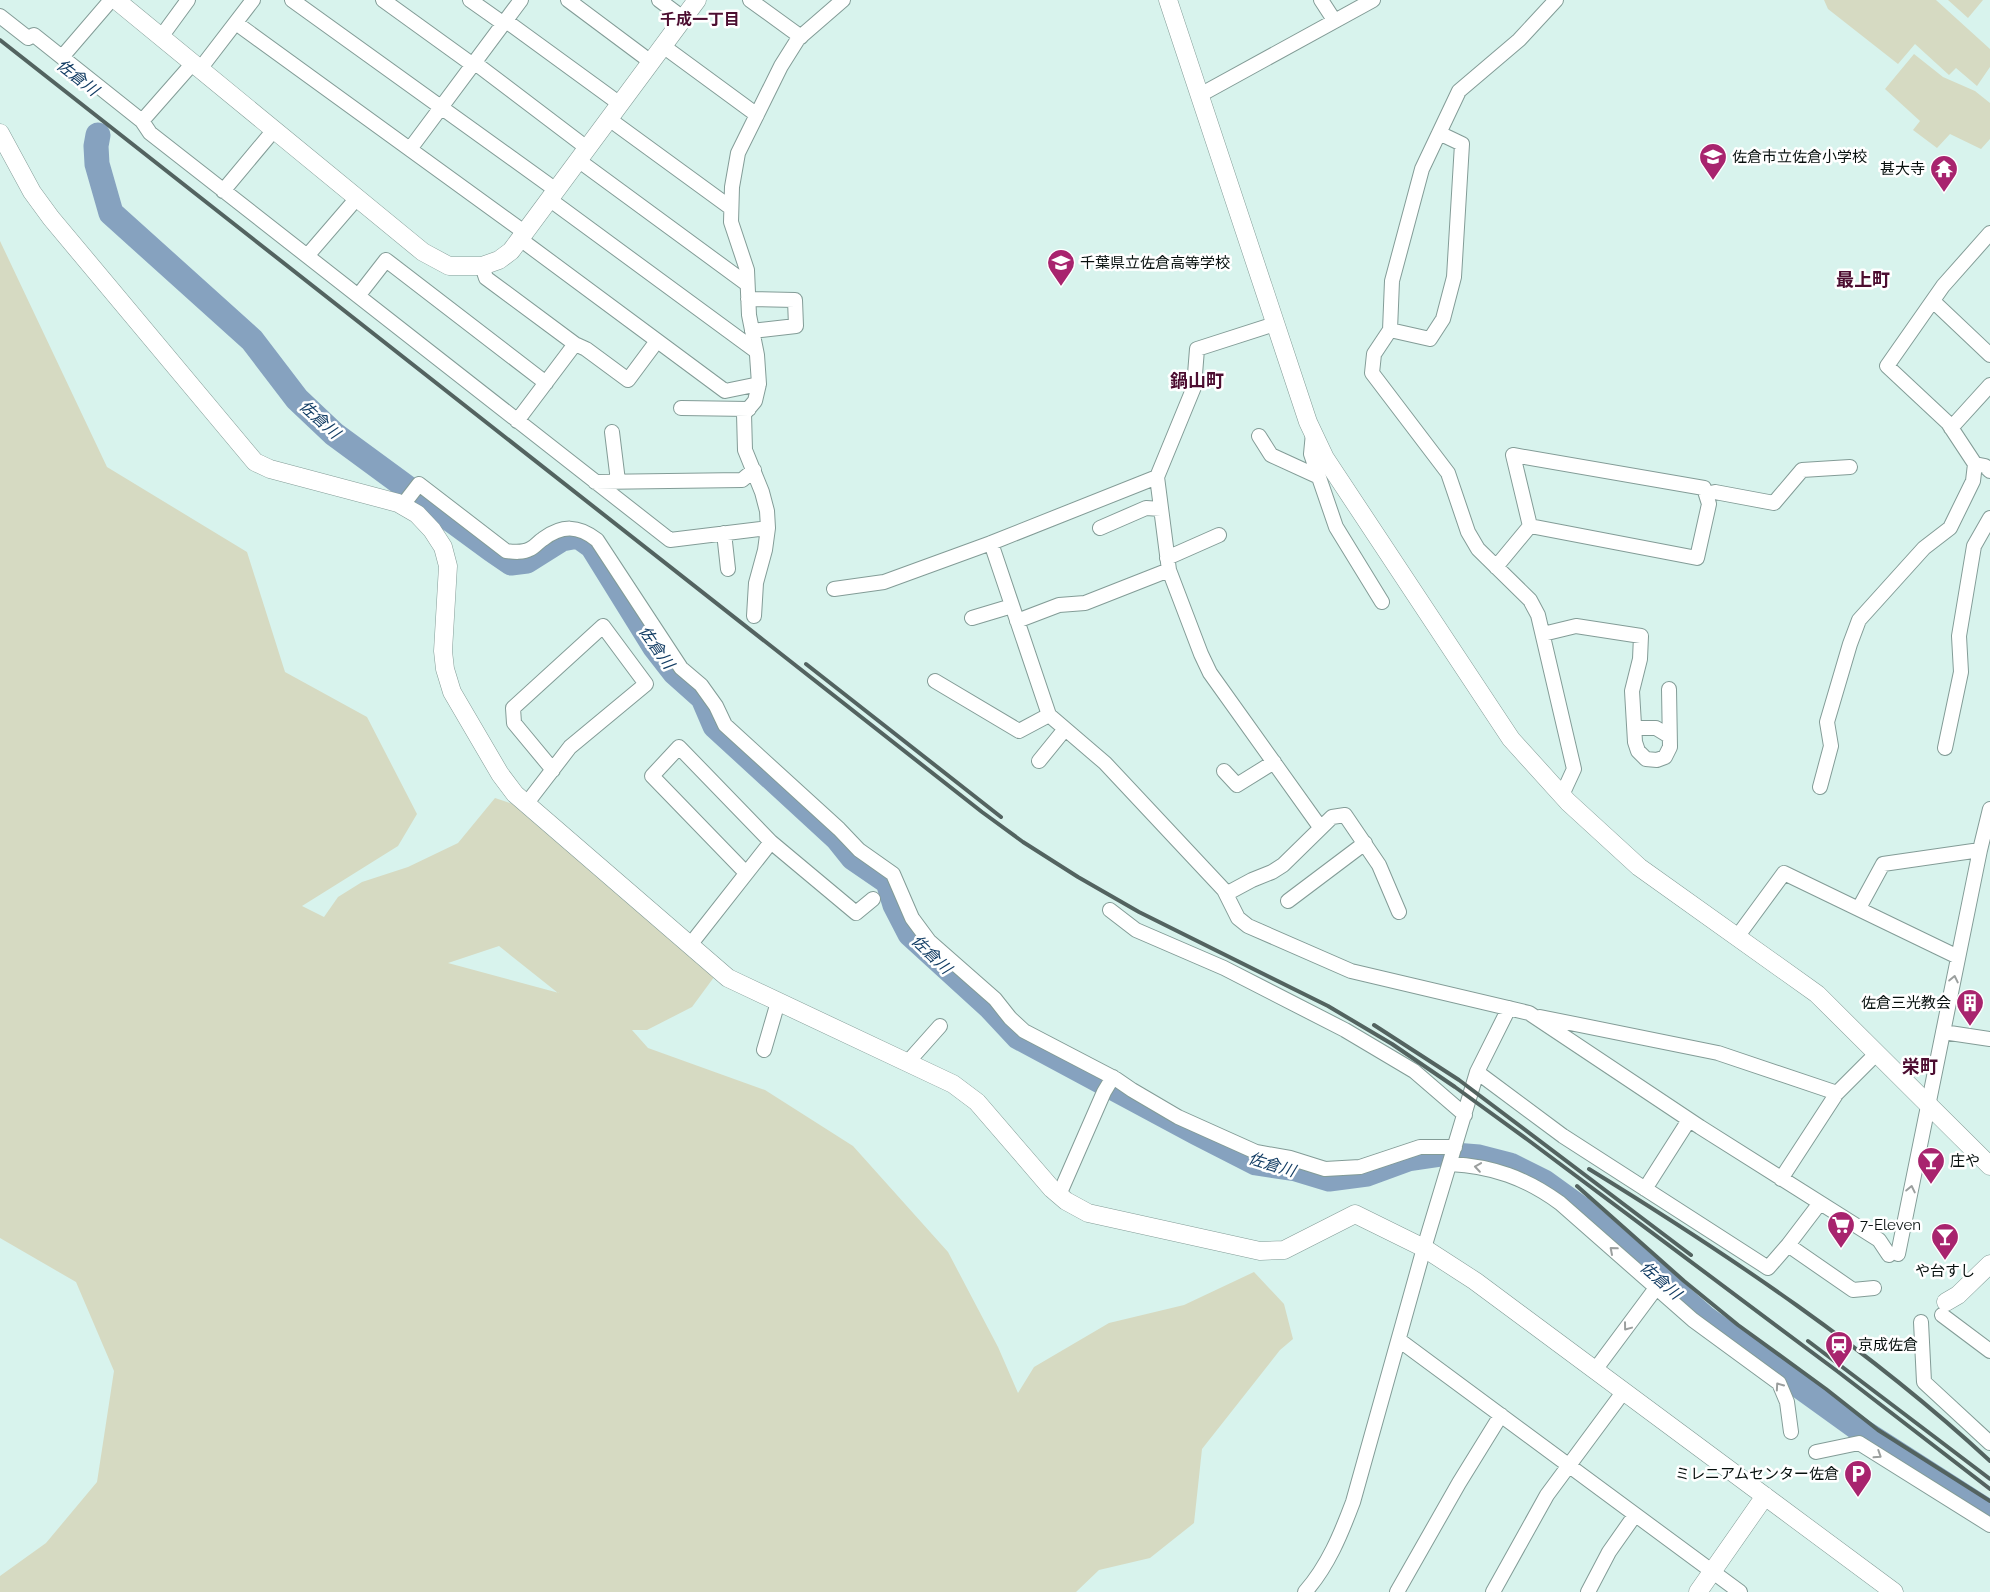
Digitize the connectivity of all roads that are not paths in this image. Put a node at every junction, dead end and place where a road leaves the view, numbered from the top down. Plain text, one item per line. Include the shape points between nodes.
1 (116, 0) edge
2 (188, 0) edge
3 (253, 0) edge
4 (292, 0) edge
5 (383, 0) edge
6 (470, 0) edge
7 (521, 0) edge
8 (568, 0) edge
9 (659, 0) edge
10 (697, 0) edge
11 (750, 0) edge
12 (843, 0) edge
13 (1168, 0) edge
14 (1321, 0) edge
15 (1373, 0) edge
16 (1556, 0) edge
17 (0, 16) edge
18 (683, 18) junction
19 (1334, 20) junction
20 (505, 22) junction
21 (236, 23) junction
22 (161, 37) junction
23 (801, 37) junction
24 (663, 46) junction
25 (62, 58) junction
26 (651, 62) junction
27 (474, 64) junction
28 (197, 66) junction
29 (1200, 95) junction
30 (620, 104) junction
31 (441, 107) junction
32 (757, 115) junction
33 (609, 119) junction
34 (142, 121) junction
35 (274, 130) junction
36 (1439, 133) junction
37 (0, 134) edge
38 (410, 149) junction
39 (583, 154) junction
40 (223, 191) junction
41 (553, 195) junction
42 (357, 198) junction
43 (732, 208) junction
44 (1990, 233) edge
45 (522, 236) junction
46 (307, 256) junction
47 (482, 266) junction
48 (747, 284) junction
49 (358, 296) junction
50 (748, 299) junction
51 (1933, 301) junction
52 (1275, 324) junction
53 (752, 330) junction
54 (1390, 330) junction
55 (657, 341) junction
56 (576, 344) junction
57 (756, 351) junction
58 (1990, 355) edge
59 (546, 383) junction
60 (759, 384) junction
61 (1990, 385) edge
62 (681, 408) dead end
63 (748, 409) junction
64 (517, 421) junction
65 (1952, 428) junction
66 (612, 432) dead end
67 (1313, 433) junction
68 (1260, 436) dead end
69 (1975, 464) junction
70 (1850, 467) dead end
71 (754, 470) junction
72 (1990, 470) edge
73 (1157, 477) junction
74 (1319, 477) junction
75 (618, 481) junction
76 (595, 482) junction
77 (1706, 494) junction
78 (402, 506) junction
79 (1161, 509) junction
80 (1990, 518) edge
81 (1530, 526) junction
82 (768, 528) junction
83 (1100, 528) dead end
84 (724, 533) junction
85 (1219, 535) dead end
86 (991, 543) junction
87 (1168, 564) junction
88 (1496, 567) junction
89 (728, 569) dead end
90 (834, 589) dead end
91 (1382, 602) dead end
92 (1012, 606) junction
93 (754, 616) dead end
94 (972, 618) dead end
95 (1017, 621) junction
96 (1542, 634) junction
97 (935, 681) dead end
98 (1669, 690) dead end
99 (1049, 716) junction
100 (1635, 728) junction
101 (1065, 729) junction
102 (1670, 736) junction
103 (1945, 748) dead end
104 (1038, 761) dead end
105 (1274, 762) junction
106 (553, 770) junction
107 (1224, 771) dead end
108 (1820, 787) dead end
109 (1562, 795) junction
110 (527, 803) junction
111 (1990, 809) edge
112 (1320, 827) junction
113 (771, 842) junction
114 (1985, 842) edge
115 (1365, 843) junction
116 (746, 873) junction
117 (1226, 894) junction
118 (873, 899) dead end
119 (1288, 900) dead end
120 (1859, 908) junction
121 (1110, 910) dead end
122 (1399, 912) dead end
123 (1737, 937) junction
124 (690, 945) junction
125 (1958, 957) junction
126 (778, 1002) junction
127 (1509, 1008) junction
128 (1533, 1016) junction
129 (940, 1026) dead end
130 (1943, 1032) junction
131 (1990, 1039) edge
132 (764, 1050) dead end
133 (1877, 1054) junction
134 (907, 1063) junction
135 (1477, 1072) junction
136 (1113, 1077) junction
137 (1837, 1093) junction
138 (1929, 1105) junction
139 (1465, 1115) junction
140 (1689, 1120) junction
141 (1455, 1147) junction
142 (1450, 1164) junction
143 (1990, 1166) edge
144 (1781, 1178) junction
145 (1645, 1189) junction
146 (1059, 1195) junction
147 (1820, 1203) junction
148 (1788, 1245) junction
149 (1424, 1248) junction
150 (1990, 1264) edge
151 (1656, 1288) junction
152 (1874, 1288) dead end
153 (1944, 1308) joint
154 (1921, 1322) dead end
155 (1400, 1340) junction
156 (1990, 1350) edge
157 (1595, 1370) junction
158 (1624, 1392) junction
159 (1501, 1416) junction
160 (1791, 1432) dead end
161 (1990, 1442) edge
162 (1816, 1452) dead end
163 (1569, 1466) junction
164 (1765, 1496) junction
165 (1635, 1515) junction
166 (1990, 1525) edge
167 (1712, 1570) junction
168 (1309, 1591) edge
169 (1397, 1592) edge
170 (1493, 1592) edge
171 (1588, 1592) edge
172 (1698, 1592) edge
173 (1740, 1592) edge
174 (1894, 1592) edge

1 - 22 street
1 - 25 street
2 - 22 street
3 - 21 street
4 - 31 street
5 - 27 street
6 - 20 street
7 - 20 street
8 - 26 street
9 - 18 street
10 - 18 street
11 - 23 street
12 - 23 street
13 - 29 street
14 - 19 street
15 - 19 street
16 - 36 street via 1519,40 1459,91
17 - 25 street via 28,38 34,35
18 - 24 street
19 - 29 street
20 - 27 street
20 - 30 street
21 - 28 street
21 - 38 street
22 - 28 street
23 - 32 street
24 - 26 street
24 - 32 street
25 - 34 street
26 - 30 street
27 - 31 street
27 - 39 street
28 - 34 street
28 - 35 street
29 - 52 street
30 - 33 street
31 - 38 street
31 - 41 street
32 - 43 street via 738,153
33 - 39 street
33 - 43 street
34 - 40 street via 150,133
35 - 40 street
35 - 42 street
36 - 54 street via 1422,169 1392,281
36 - 54 street via 1462,144 1454,277 1443,318 1430,339
37 - 78 street via 32,192 52,218 255,462
38 - 45 street
39 - 41 street
39 - 48 street
40 - 46 street
41 - 45 street
41 - 57 street
42 - 46 street
42 - 47 street via 424,252 449,266
43 - 48 street via 731,222 747,270
44 - 51 street
45 - 47 street via 499,260
45 - 55 street
46 - 49 street
47 - 56 street via 486,278
48 - 50 street
49 - 59 street via 386,260
49 - 64 street
50 - 53 street
50 - 53 street via 795,300 796,326
51 - 58 street
51 - 65 street via 1887,366
52 - 67 street
52 - 73 street via 1197,349 1194,387
53 - 57 street
54 - 88 street via 1374,354 1372,373 1448,473 1468,532 1478,549
55 - 56 street via 628,380
55 - 60 street via 725,391
56 - 59 street
57 - 60 street
59 - 64 street
60 - 63 street via 755,401
61 - 65 street
62 - 63 street
63 - 71 street via 744,414 745,450
64 - 76 street
65 - 69 street
66 - 75 street
67 - 74 street via 1311,454
67 - 109 street via 1325,458 1511,740
68 - 74 street via 1271,455
69 - 72 street
69 - 108 street via 1973,481 1950,528 1924,548 1859,620 1827,722 1831,746
70 - 77 street via 1802,470 1774,503 1715,492
71 - 75 street via 742,480
71 - 82 street via 767,511
73 - 79 street
73 - 86 street
74 - 91 street via 1336,527
75 - 76 street
76 - 84 street via 670,540
77 - 81 street via 1709,504 1697,558
77 - 81 street via 1704,488 1514,455
78 - 110 street via 417,514 443,547 448,566 443,651 452,692 500,774 515,794
78 - 136 street via 418,484 506,551 530,549 555,531 586,530 597,540 681,668 701,685 716,706 725,725 859,850 893,874 912,918 929,941 995,999 1024,1031
79 - 83 street via 1146,508
79 - 87 street
80 - 103 street via 1974,546 1959,636 1961,672
81 - 88 street
82 - 84 street
82 - 93 street via 756,583
84 - 89 street
85 - 87 street
86 - 90 street via 884,582
86 - 92 street
87 - 95 street via 1085,603 1059,605
87 - 105 street via 1210,673
88 - 96 street via 1530,600 1538,615
92 - 94 street
92 - 95 street
95 - 99 street
96 - 100 street via 1576,626 1641,636 1640,660 1632,691
96 - 109 street via 1574,769
97 - 99 street via 1019,730
98 - 102 street
99 - 101 street
100 - 102 street via 1656,728
100 - 102 street via 1638,751 1646,759 1665,757 1670,747
101 - 104 street
101 - 117 street via 1105,763
105 - 107 street via 1237,785
105 - 112 street
106 - 106 street via 570,748 646,684 603,626 513,708 514,723
106 - 110 street
109 - 123 street via 1639,867
110 - 124 street
111 - 114 street
112 - 115 street via 1332,816 1345,815
112 - 117 street via 1283,865
113 - 116 street
113 - 116 street via 679,747 652,776
113 - 118 street via 856,913
114 - 120 street via 1882,864
114 - 125 street
115 - 119 street
115 - 122 street via 1379,865
116 - 124 street
117 - 127 street via 1238,918 1248,926 1351,971
120 - 123 street via 1784,873
120 - 125 street
121 - 139 street via 1136,930 1224,968 1345,1030 1414,1072
123 - 133 street via 1817,994
124 - 126 street via 728,978
130 -> 125 street
126 - 132 street
126 - 134 street
127 - 128 street
127 - 135 street
128 - 137 street via 1718,1053
128 - 140 street
129 - 134 street
130 - 131 street
130 - 138 street
133 - 137 street
133 - 138 street
134 - 146 street via 953,1084 977,1102
135 - 139 street
135 - 145 street via 1563,1136
136 - 141 street via 1178,1117 1256,1152 1325,1169 1360,1167 1420,1147
136 - 146 street
137 - 144 street
138 - 143 street
147 -> 138 street via 1879,1240 1893,1254
139 - 141 street
140 - 144 street
140 - 145 street
141 - 142 street
142 - 149 street
151 -> 142 street via 1542,1190 1494,1169
144 - 147 street
145 - 148 street via 1768,1268
146 - 149 street via 1088,1213 1260,1250 1284,1250 1355,1214
147 - 148 street
148 - 152 street via 1853,1290
149 - 155 street
149 - 157 street via 1475,1281
150 - 153 street
151 -> 157 street
160 -> 151 street via 1787,1402 1779,1383 1693,1320
153 - 156 street
154 - 161 street via 1924,1382
155 - 159 street
155 - 168 street via 1353,1502 1333,1549
157 - 158 street
158 - 163 street
158 - 164 street
159 - 163 street
159 - 169 street
162 -> 166 street via 1859,1443
163 - 165 street
163 - 170 street via 1547,1495
164 - 167 street
164 - 174 street
165 - 167 street
165 - 171 street via 1609,1552
167 - 172 street
167 - 173 street

